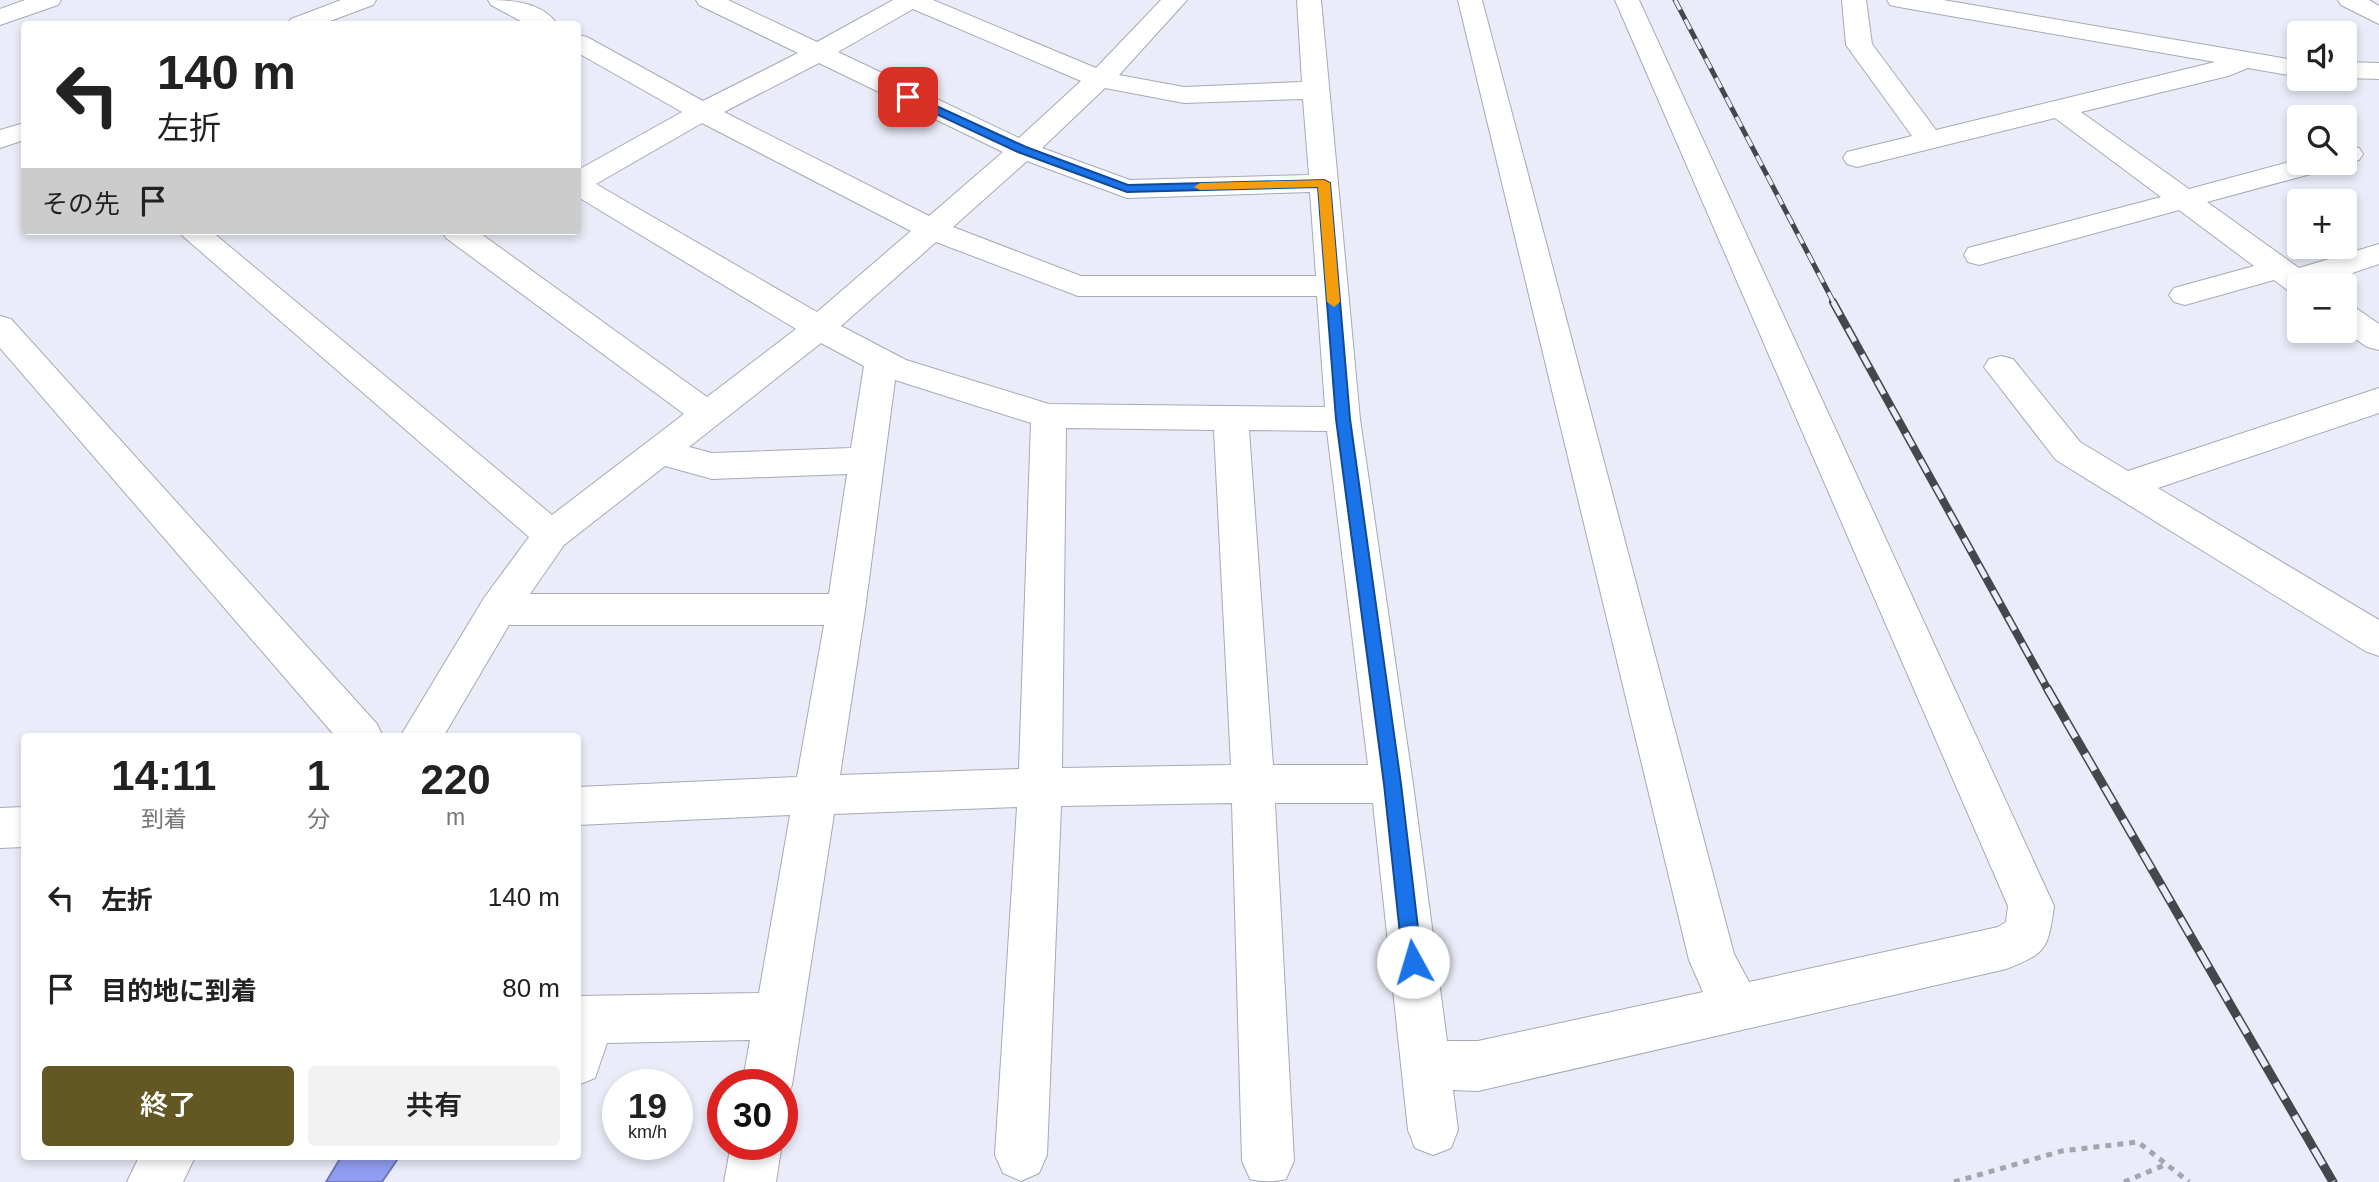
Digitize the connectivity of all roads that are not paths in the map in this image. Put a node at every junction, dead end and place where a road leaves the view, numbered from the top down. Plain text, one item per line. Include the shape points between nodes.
1 (49, 0) edge
2 (364, 0) edge
3 (500, 0) edge
4 (708, 0) edge
5 (911, 0) edge
6 (1175, 0) edge
7 (1309, 0) edge
8 (1470, 0) edge
9 (1628, 0) edge
10 (1854, 0) edge
11 (1899, 0) edge
12 (2350, 0) edge
13 (2379, 16) edge
14 (309, 17) edge
15 (538, 21) edge
16 (4, 30) edge
17 (581, 45) edge
18 (816, 54) junction
19 (2244, 61) junction
20 (2287, 67) edge
21 (2357, 70) edge
22 (2379, 71) edge
23 (1099, 79) junction
24 (1317, 90) junction
25 (2060, 109) junction
26 (702, 112) junction
27 (21, 132) edge
28 (0, 140) edge
29 (1930, 141) junction
30 (1022, 150) junction
31 (1857, 158) dead end
32 (2287, 172) edge
33 (581, 181) edge
34 (1324, 183) junction
35 (581, 185) edge
36 (2184, 201) junction
37 (931, 229) junction
38 (197, 235) edge
39 (462, 235) edge
40 (2379, 254) edge
41 (1979, 255) dead end
42 (2309, 273) edge
43 (2287, 275) edge
44 (2287, 279) edge
45 (1333, 286) junction
46 (2185, 295) dead end
47 (2357, 324) edge
48 (0, 327) edge
49 (819, 328) junction
50 (2379, 340) edge
51 (881, 361) junction
52 (2001, 367) dead end
53 (2379, 400) edge
54 (707, 414) junction
55 (1049, 416) junction
56 (1231, 418) junction
57 (1343, 419) junction
58 (659, 451) junction
59 (867, 460) junction
60 (2123, 486) junction
61 (551, 535) junction
62 (498, 609) junction
63 (846, 610) junction
64 (2379, 640) edge
65 (358, 733) edge
66 (423, 733) edge
67 (1253, 782) junction
68 (1392, 784) junction
69 (1040, 788) junction
70 (816, 795) junction
71 (581, 806) edge
72 (21, 827) edge
73 (0, 828) edge
74 (1737, 1008) junction
75 (779, 1016) junction
76 (581, 1034) edge
77 (1424, 1065) junction
78 (770, 1069) edge
79 (1433, 1130) dead end
80 (1021, 1155) dead end
81 (167, 1160) edge
82 (754, 1160) edge
83 (1268, 1161) dead end
84 (153, 1182) edge
85 (750, 1182) edge

1 - 16 street
2 - 14 street
3 - 15 street
4 - 18 street
5 - 18 street
5 - 23 street
6 - 23 street
7 - 24 street
8 - 74 street via 1712,960
9 - 74 street via 2031,906 2026,935 2006,947
10 - 29 street via 1859,45
11 - 19 street
12 - 13 street
17 - 26 street
18 - 26 street
18 - 30 street
19 - 20 street
19 - 25 street
21 - 22 street
23 - 24 street via 1184,95
23 - 30 street
24 - 34 street
25 - 29 street
25 - 36 street
26 - 33 street
26 - 37 street
27 - 28 street
29 - 31 street
30 - 34 street via 1127,188
30 - 37 street
32 - 36 street
34 - 45 street
35 - 49 street
36 - 41 street
36 - 43 street
37 - 45 street via 1078,286
37 - 49 street
38 - 61 street
39 - 54 street
40 - 42 street
44 - 46 street
45 - 57 street
47 - 50 street
48 - 65 street
49 - 51 street
49 - 54 street
51 - 55 street
51 - 59 street
52 - 60 street via 2068,451
53 - 60 street
54 - 58 street
55 - 56 street
55 - 69 street
56 - 57 street
56 - 67 street
57 - 68 street
58 - 59 street via 712,466
58 - 61 street
59 - 63 street
60 - 64 street
61 - 62 street
62 - 63 street
62 - 66 street
63 - 70 street
67 - 68 street
67 - 69 street
67 - 83 street
68 - 77 street
69 - 70 street
69 - 80 street
70 - 71 street
70 - 75 street
72 - 73 street
74 - 77 street via 1478,1066
75 - 76 street
75 - 78 street
77 - 79 street
81 - 84 street
82 - 85 street

